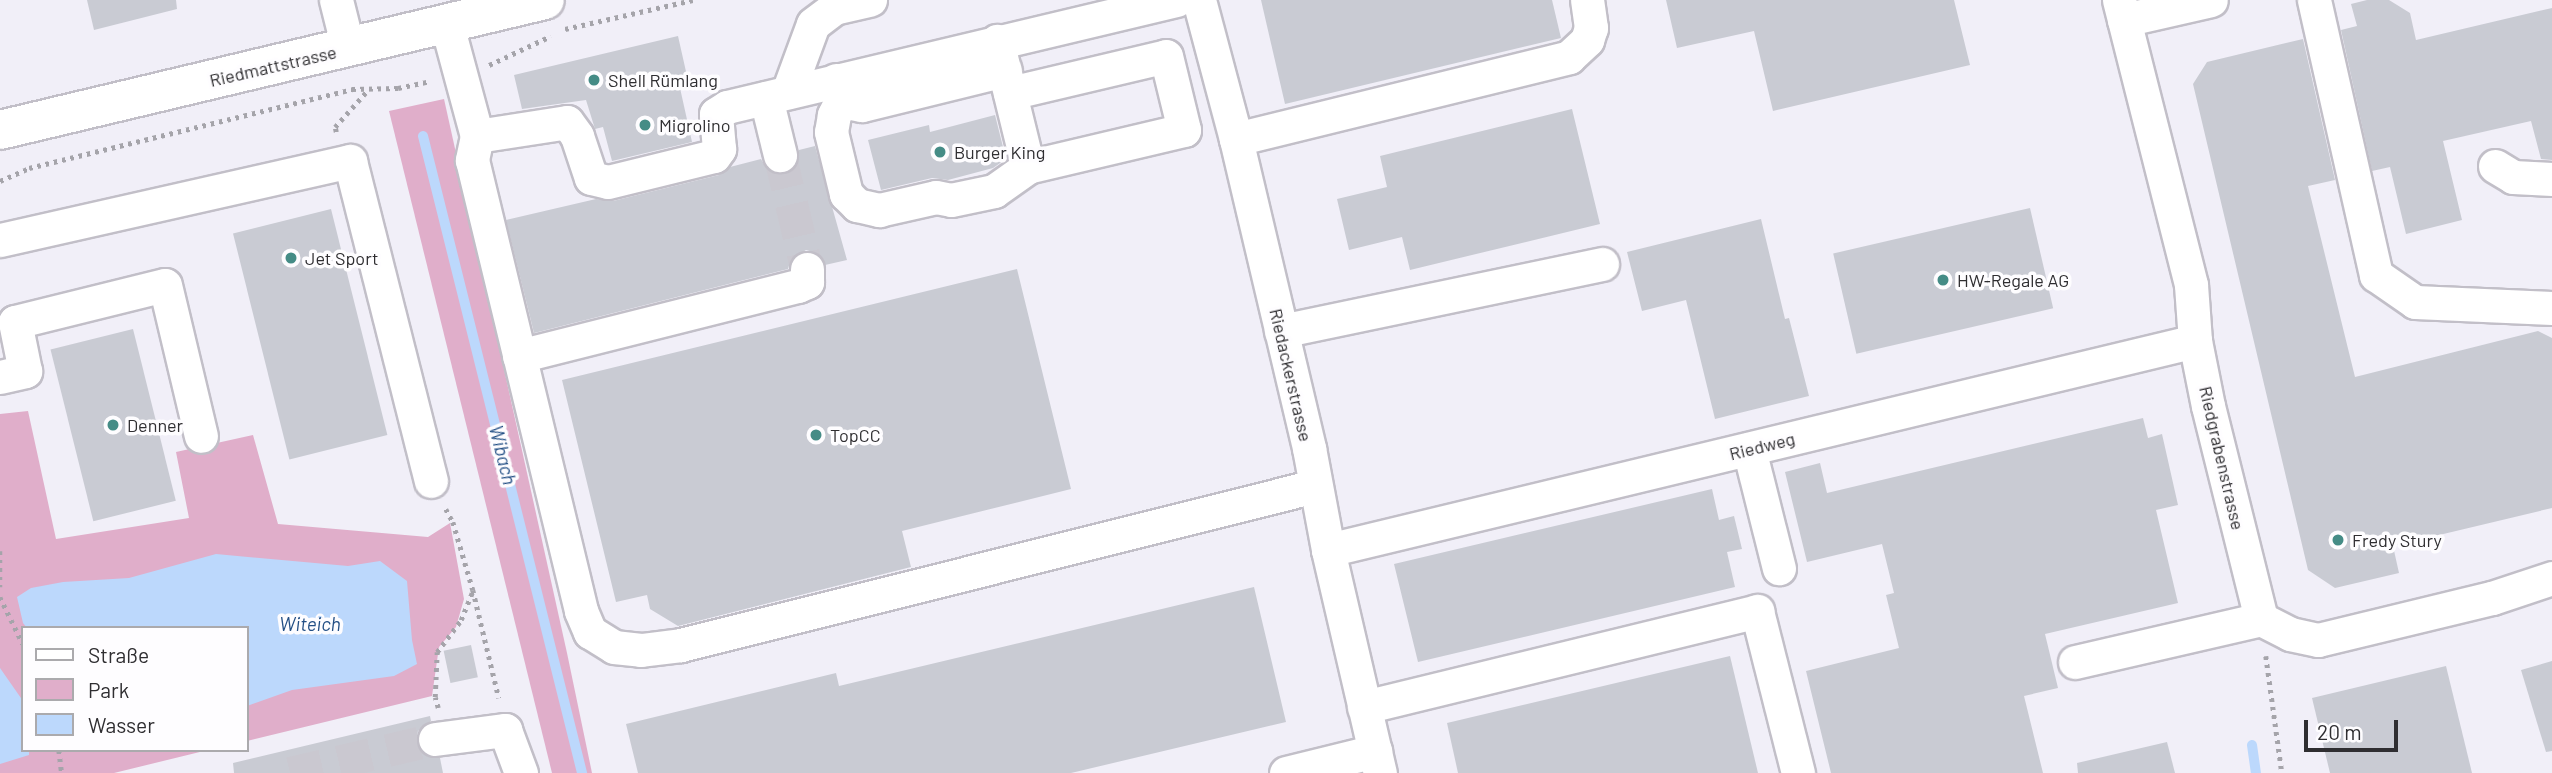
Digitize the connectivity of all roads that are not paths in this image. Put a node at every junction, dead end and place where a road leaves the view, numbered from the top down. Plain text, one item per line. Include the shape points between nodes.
1 (336, 0) edge
2 (545, 0) edge
3 (870, 0) edge
4 (1176, 0) edge
5 (1199, 0) edge
6 (1587, 0) edge
7 (2211, 0) edge
8 (2314, 0) edge
9 (1124, 4) edge
10 (2121, 10) edge
11 (447, 25) junction
12 (348, 48) junction
13 (1004, 68) junction
14 (839, 91) junction
15 (777, 95) junction
16 (0, 130) edge
17 (477, 136) junction
18 (1236, 139) junction
19 (780, 155) tunnel mouth
20 (2495, 166) dead end
21 (1028, 167) junction
22 (2552, 179) edge
23 (0, 240) edge
24 (1602, 264) dead end
25 (807, 269) dead end
26 (2552, 308) edge
27 (1281, 331) junction
28 (2195, 341) junction
29 (519, 356) junction
30 (0, 377) edge
31 (201, 436) dead end
32 (1749, 449) junction
33 (431, 481) dead end
34 (1315, 486) junction
35 (1328, 550) junction
36 (1779, 568) dead end
37 (2552, 578) edge
38 (2261, 619) junction
39 (2075, 663) dead end
40 (1364, 707) junction
41 (435, 739) tunnel mouth
42 (1378, 762) edge
43 (521, 773) edge
44 (1286, 773) edge
45 (1798, 773) edge

1 - 12 street
2 - 11 main road, Riedmattstrasse
3 - 15 street via 834,8 813,24
4 - 9 street
5 - 18 street, Riedackerstrasse
6 - 18 street via 1591,28 1587,40 1570,57
7 - 10 street
8 - 26 street via 2375,275 2415,302
9 - 13 street
10 - 28 street, Riedgrabenstrasse via 2190,285
11 - 12 main road, Riedmattstrasse
11 - 17 street
12 - 16 main road, Riedmattstrasse
13 - 14 street
13 - 21 street
13 - 21 street via 1166,57 1184,130
14 - 15 street
14 - 21 street via 831,132 846,194 857,205 880,210 936,197 951,200 994,191
15 - 17 street via 717,112 719,149 714,156 608,182 591,178 578,136 567,122
15 - 19 street
17 - 29 street via 472,160
18 - 27 street, Riedackerstrasse
20 - 22 street via 2513,177
23 - 33 street via 350,161
24 - 27 street
25 - 29 street via 807,282 798,286
27 - 34 street, Riedackerstrasse
28 - 32 street, Riedweg
28 - 38 street, Riedgrabenstrasse
29 - 34 street via 586,624 604,643 628,650 681,645
30 - 31 street via 25,372 15,322 165,285
32 - 35 street, Riedweg
32 - 36 street
34 - 35 street, Riedackerstrasse
35 - 40 street, Riedackerstrasse
37 - 38 street via 2492,598 2318,639 2290,634
38 - 39 street
40 - 42 street, Riedackerstrasse
40 - 45 street via 1757,611
41 - 43 street via 505,730
42 - 44 street, Riedackerstrasse

